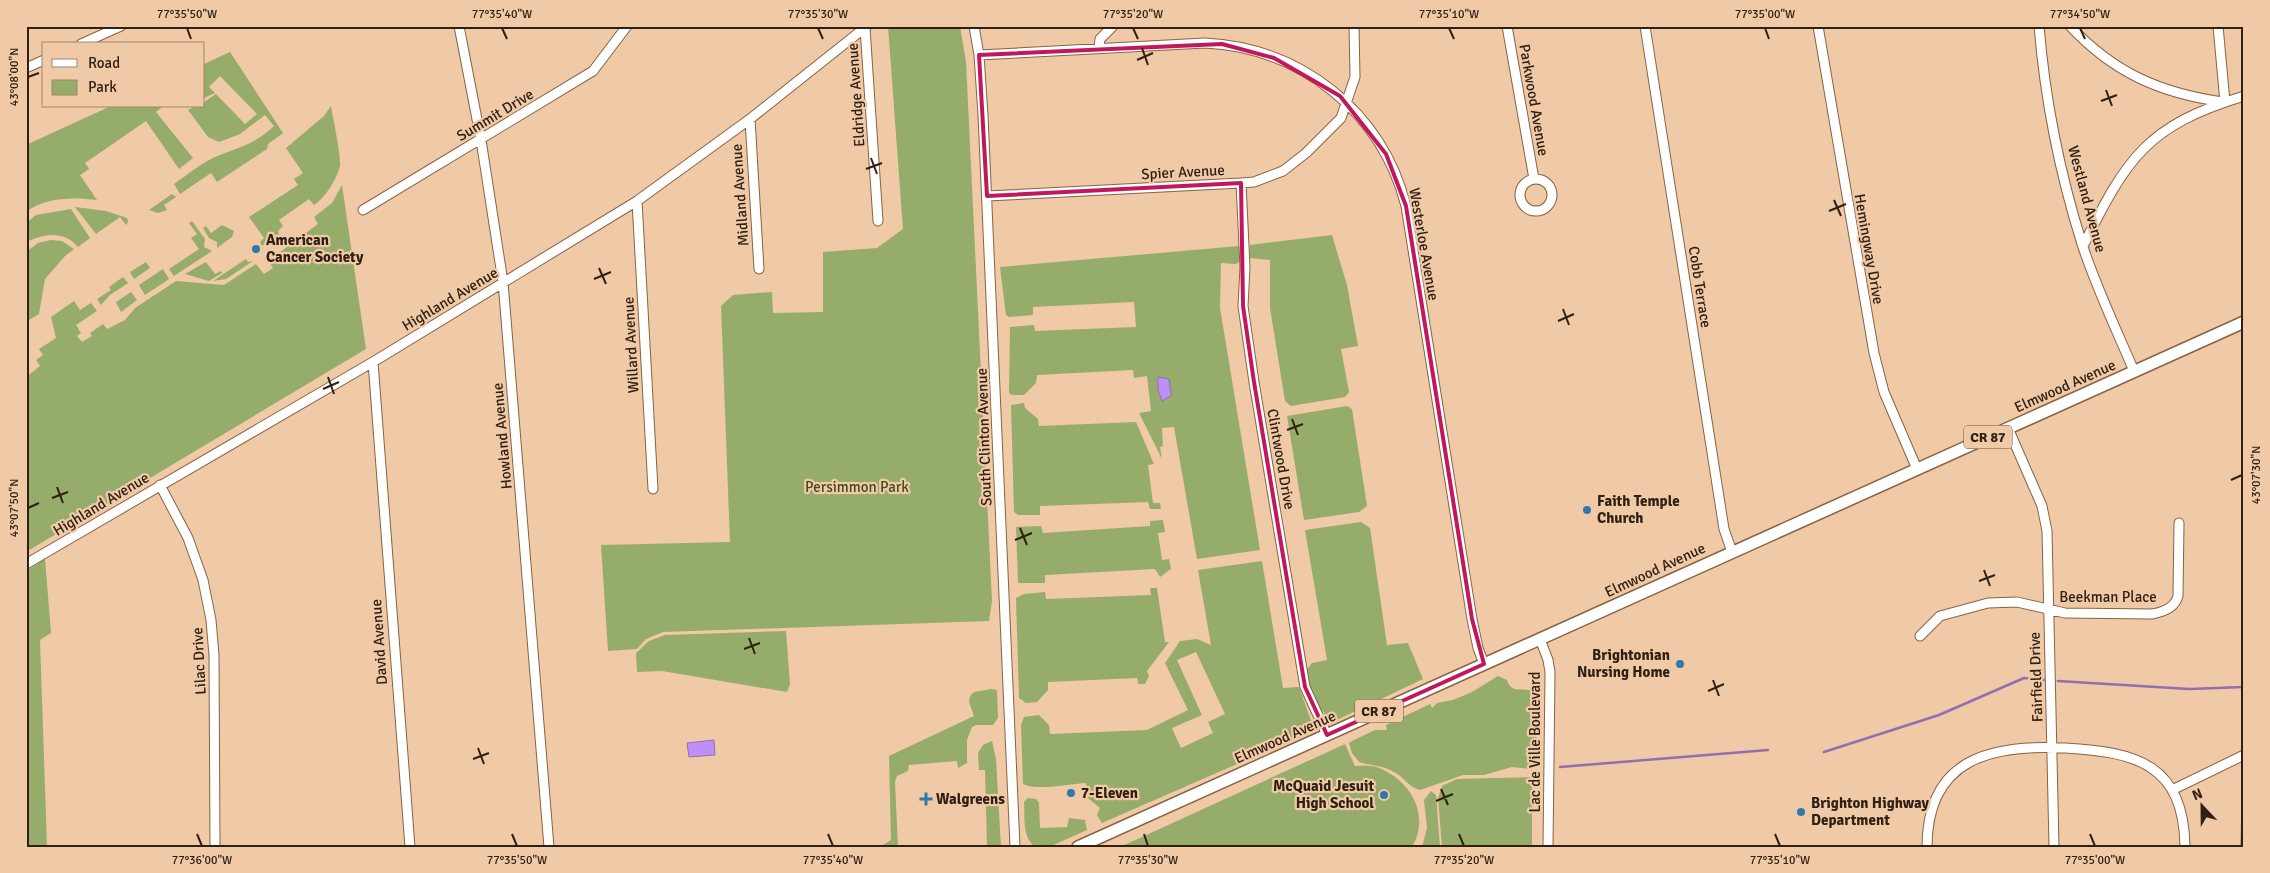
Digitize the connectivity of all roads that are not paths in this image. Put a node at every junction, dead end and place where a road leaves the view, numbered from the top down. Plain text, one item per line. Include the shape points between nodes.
1 (121, 26) edge
2 (459, 26) edge
3 (627, 26) edge
4 (974, 26) edge
5 (1113, 26) edge
6 (1354, 26) edge
7 (1507, 26) edge
8 (1645, 26) edge
9 (1818, 26) edge
10 (2038, 26) edge
11 (2070, 26) edge
12 (2218, 26) edge
13 (866, 27) edge
14 (85, 42) edge
15 (1099, 48) junction
16 (979, 55) junction
17 (42, 61) edge
18 (26, 68) edge
19 (2244, 98) edge
20 (1348, 102) junction
21 (2225, 102) junction
22 (750, 119) junction
23 (481, 140) junction
24 (1534, 179) dead end
25 (1241, 183) junction
26 (987, 196) junction
27 (637, 201) junction
28 (364, 210) dead end
29 (878, 221) dead end
30 (2083, 246) junction
31 (759, 269) dead end
32 (503, 282) junction
33 (2244, 322) edge
34 (373, 362) junction
35 (2134, 372) junction
36 (2008, 428) junction
37 (1917, 469) junction
38 (160, 485) junction
39 (653, 489) dead end
40 (2179, 523) dead end
41 (1732, 552) junction
42 (26, 564) edge
43 (2048, 609) junction
44 (1920, 636) dead end
45 (1540, 639) junction
46 (1484, 664) junction
47 (1327, 734) junction
48 (2052, 747) junction
49 (2244, 755) edge
50 (2172, 790) junction
51 (215, 847) edge
52 (410, 847) edge
53 (549, 847) edge
54 (1015, 847) edge
55 (1078, 847) edge
56 (1548, 847) edge
57 (1927, 847) edge
58 (2054, 847) edge
59 (2185, 847) edge

1 - 14 street
2 - 23 street, Howland Avenue
3 - 23 street, Summit Drive via 593,71
4 - 16 street, South Clinton Avenue
5 - 15 street via 1100,39
6 - 20 street, Spier Avenue via 1355,78
7 - 24 street, Parkwood Avenue
8 - 41 street, Cobb Terrace via 1723,519
9 - 37 street, Hemingway Drive via 1874,354 1884,392
10 - 30 street, Westland Avenue via 2062,173
11 - 21 street via 2101,55 2144,82 2176,94
12 - 21 street
13 - 22 street, Highland Avenue
13 - 29 street, Eldridge Avenue
15 - 16 street, Westerloe Avenue
15 - 20 street, Westerloe Avenue via 1205,43 1235,46 1296,68 1322,82
16 - 26 street, South Clinton Avenue
17 - 18 street
19 - 21 street
20 - 25 street, Spier Avenue via 1337,123 1293,164 1268,178
20 - 46 street, Westerloe Avenue via 1386,154 1406,206 1472,619
21 - 30 street via 2198,111 2173,125 2139,152 2115,185
22 - 27 street, Highland Avenue
22 - 31 street, Midland Avenue
23 - 28 street, Summit Drive
23 - 32 street, Howland Avenue
25 - 26 street, Spier Avenue
25 - 47 street, Clintwood Drive via 1245,262 1243,306 1252,373 1305,687
26 - 54 street, South Clinton Avenue
27 - 32 street, Highland Avenue
27 - 39 street, Willard Avenue
30 - 35 street, Westland Avenue
32 - 34 street, Highland Avenue
32 - 53 street, Howland Avenue
33 - 35 main road, Elmwood Avenue / CR 87
34 - 38 street, Highland Avenue
34 - 52 street, David Avenue
35 - 36 main road, Elmwood Avenue / CR 87
36 - 37 main road, Elmwood Avenue / CR 87
36 - 43 street, Fairfield Drive via 2045,519
37 - 41 main road, Elmwood Avenue / CR 87
38 - 42 street, Highland Avenue
38 - 51 street, Lilac Drive via 188,538 203,580 211,620
40 - 43 street, Beekman Place via 2178,596 2166,610 2152,614 2075,613
41 - 45 main road, Elmwood Avenue / CR 87
43 - 44 street, Beekman Place via 2017,602 1988,604 1940,616
43 - 48 street, Fairfield Drive
45 - 46 main road, Elmwood Avenue / CR 87
45 - 56 street, Lac de Ville Boulevard via 1550,672
46 - 47 main road, Elmwood Avenue / CR 87
47 - 55 main road, Elmwood Avenue / CR 87
48 - 50 street via 2110,751 2133,757 2160,775
48 - 57 street via 2005,749 1983,756 1960,769 1937,796 1929,820
48 - 58 street, Fairfield Drive
49 - 50 street
50 - 59 street via 2181,812

